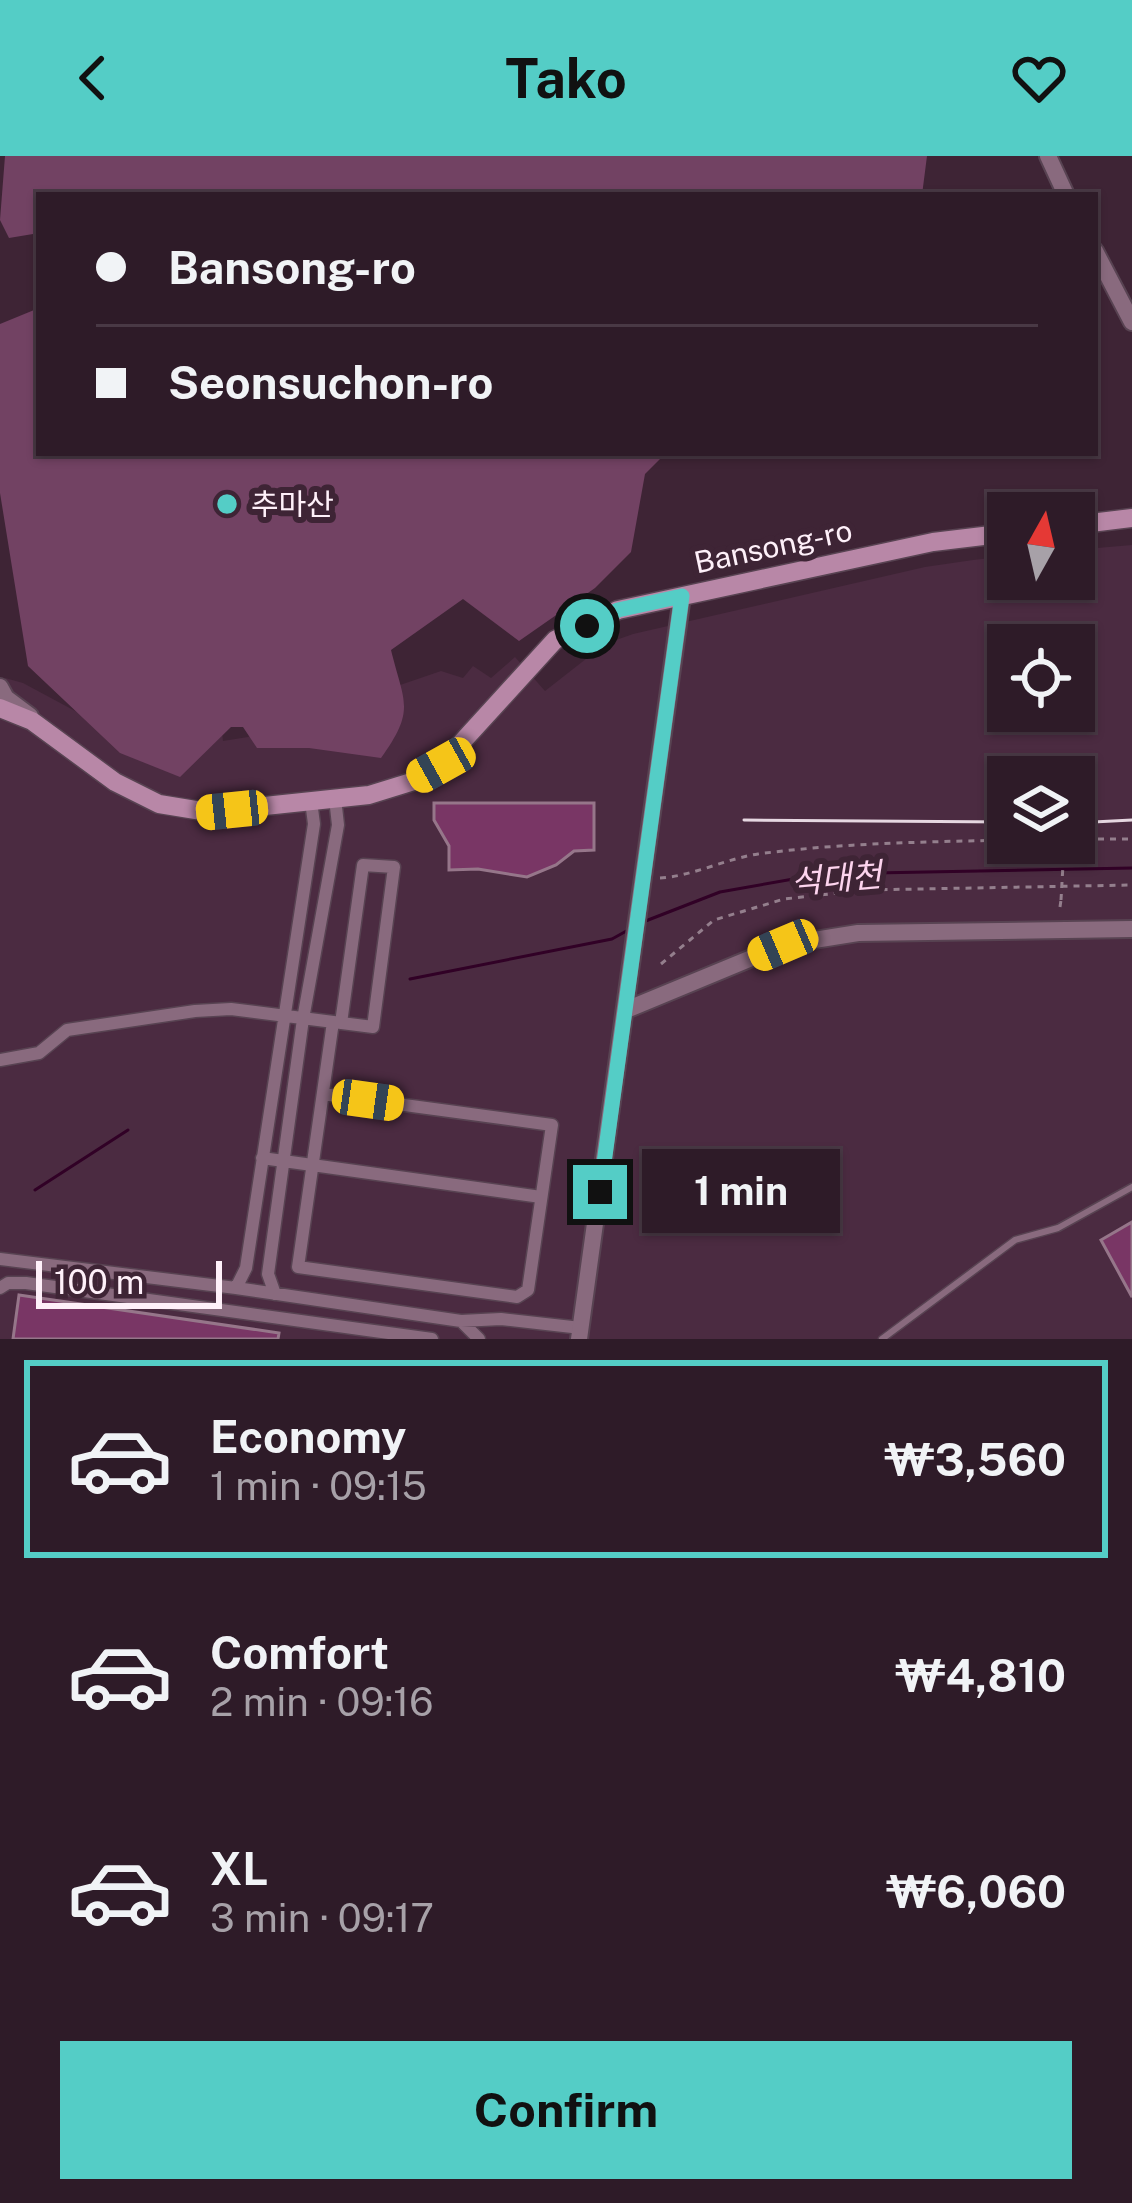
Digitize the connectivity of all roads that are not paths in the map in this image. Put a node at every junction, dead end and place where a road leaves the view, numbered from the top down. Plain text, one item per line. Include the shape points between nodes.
1 (1048, 156) edge
2 (1065, 192) edge
3 (1098, 257) edge
4 (1132, 322) edge
5 (1132, 508) edge
6 (1132, 518) edge
7 (1106, 521) junction
8 (1095, 522) edge
9 (987, 536) edge
10 (682, 596) junction
11 (0, 687) edge
12 (0, 708) edge
13 (44, 729) junction
14 (334, 798) junction
15 (311, 801) junction
16 (1132, 929) edge
17 (626, 1010) junction
18 (282, 1016) junction
19 (303, 1019) junction
20 (337, 1023) junction
21 (0, 1060) edge
22 (322, 1094) junction
23 (262, 1158) junction
24 (284, 1161) junction
25 (313, 1165) junction
26 (1132, 1187) edge
27 (541, 1197) junction
28 (0, 1259) edge
29 (0, 1288) edge
30 (236, 1288) junction
31 (275, 1294) junction
32 (461, 1321) junction
33 (580, 1333) edge
34 (432, 1339) edge
35 (479, 1339) edge
36 (882, 1339) edge

1 - 2 main road
3 - 4 main road
5 - 7 main road
6 - 7 main road
7 - 8 main road
9 - 10 main road, Bansong-ro
10 - 14 main road, Bansong-ro via 618,610 555,640 441,765 369,795
10 - 17 main road
11 - 13 main road
12 - 13 main road, Bansong-ro
13 - 15 main road, Bansong-ro via 158,804 208,812
14 - 15 main road, Bansong-ro
14 - 19 street via 338,825
15 - 18 street via 314,824
16 - 17 main road via 858,933 783,945
17 - 33 main road
18 - 19 street
18 - 21 street via 231,1009 122,1019 68,1030 39,1053
18 - 23 street
19 - 20 street
19 - 24 street
20 - 20 street via 362,865 394,867 373,1027
20 - 22 street
22 - 25 street
22 - 27 street via 552,1125
23 - 24 street
23 - 30 street
24 - 25 street
24 - 31 street via 268,1274
25 - 27 street
25 - 27 street via 298,1267 517,1297 528,1290
26 - 36 lane via 1058,1228 1015,1240
28 - 30 street
29 - 34 street via 26,1283
30 - 31 street
31 - 32 street
32 - 33 street via 501,1319
32 - 35 street

